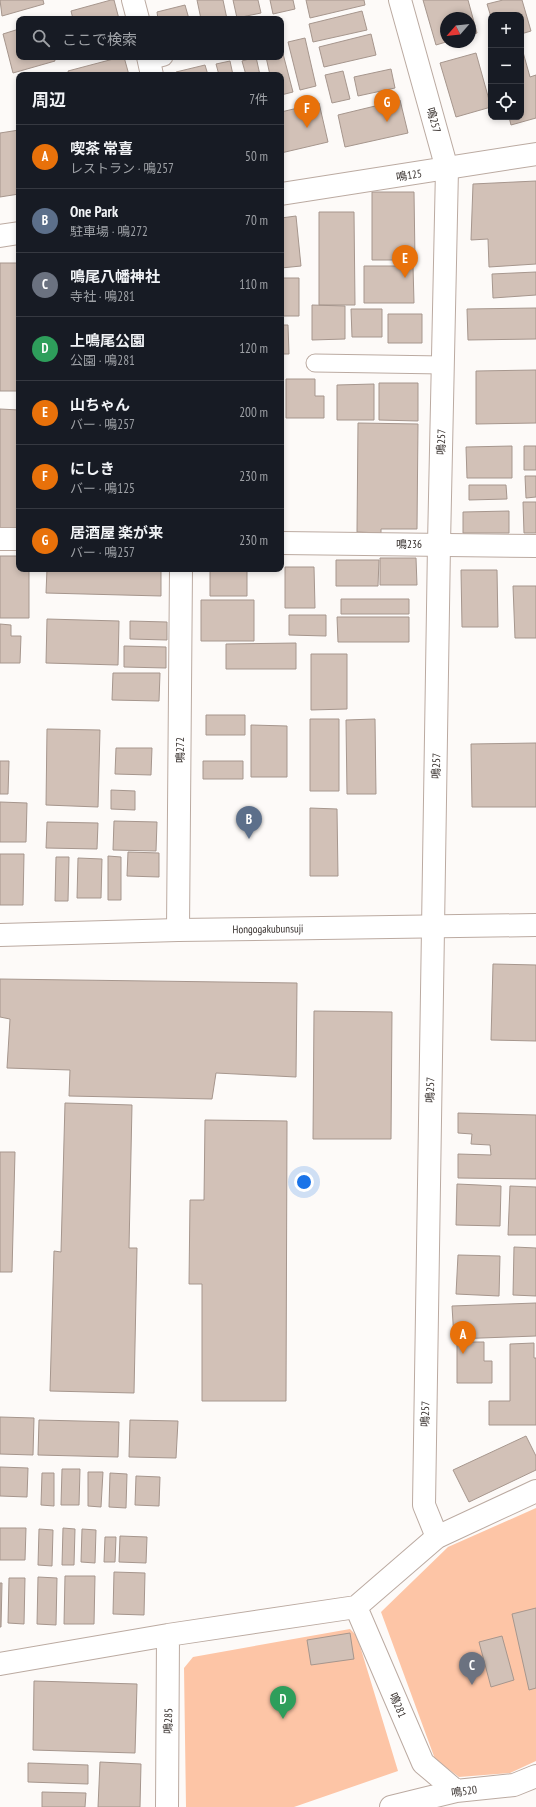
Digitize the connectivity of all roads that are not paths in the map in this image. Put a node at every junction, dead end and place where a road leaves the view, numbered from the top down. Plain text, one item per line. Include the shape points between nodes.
1 (133, 0) edge
2 (400, 0) edge
3 (137, 16) edge
4 (536, 154) edge
5 (447, 169) junction
6 (284, 194) edge
7 (16, 233) edge
8 (0, 236) edge
9 (316, 363) dead end
10 (443, 365) junction
11 (0, 539) edge
12 (16, 539) edge
13 (284, 543) edge
14 (439, 544) junction
15 (536, 546) edge
16 (181, 572) edge
17 (536, 925) edge
18 (434, 927) junction
19 (178, 930) junction
20 (0, 935) edge
21 (536, 1491) edge
22 (437, 1537) junction
23 (356, 1607) junction
24 (168, 1635) junction
25 (0, 1664) edge
26 (536, 1776) edge
27 (456, 1791) junction
28 (488, 1798) edge
29 (167, 1807) edge
30 (391, 1807) edge

1 - 3 street
2 - 5 street, 鳴257
4 - 5 street, 鳴125
5 - 6 street, 鳴125
5 - 10 street, 鳴257
7 - 8 street
9 - 10 lane
10 - 14 street, 鳴257
11 - 12 street
13 - 14 street, 鳴236
14 - 15 street, 鳴236
14 - 18 street, 鳴257
16 - 19 street, 鳴272
17 - 18 street, Hongogakubunsuji
18 - 19 street, Hongogakubunsuji
18 - 22 street, 鳴257 via 424,1505
19 - 20 street, Hongogakubunsuji
21 - 22 street
22 - 23 street
23 - 24 street
23 - 27 street, 鳴281 via 423,1762
24 - 25 street
24 - 29 street, 鳴285
26 - 28 street, 鳴520
27 - 28 street, 鳴520
27 - 30 street, 鳴520

